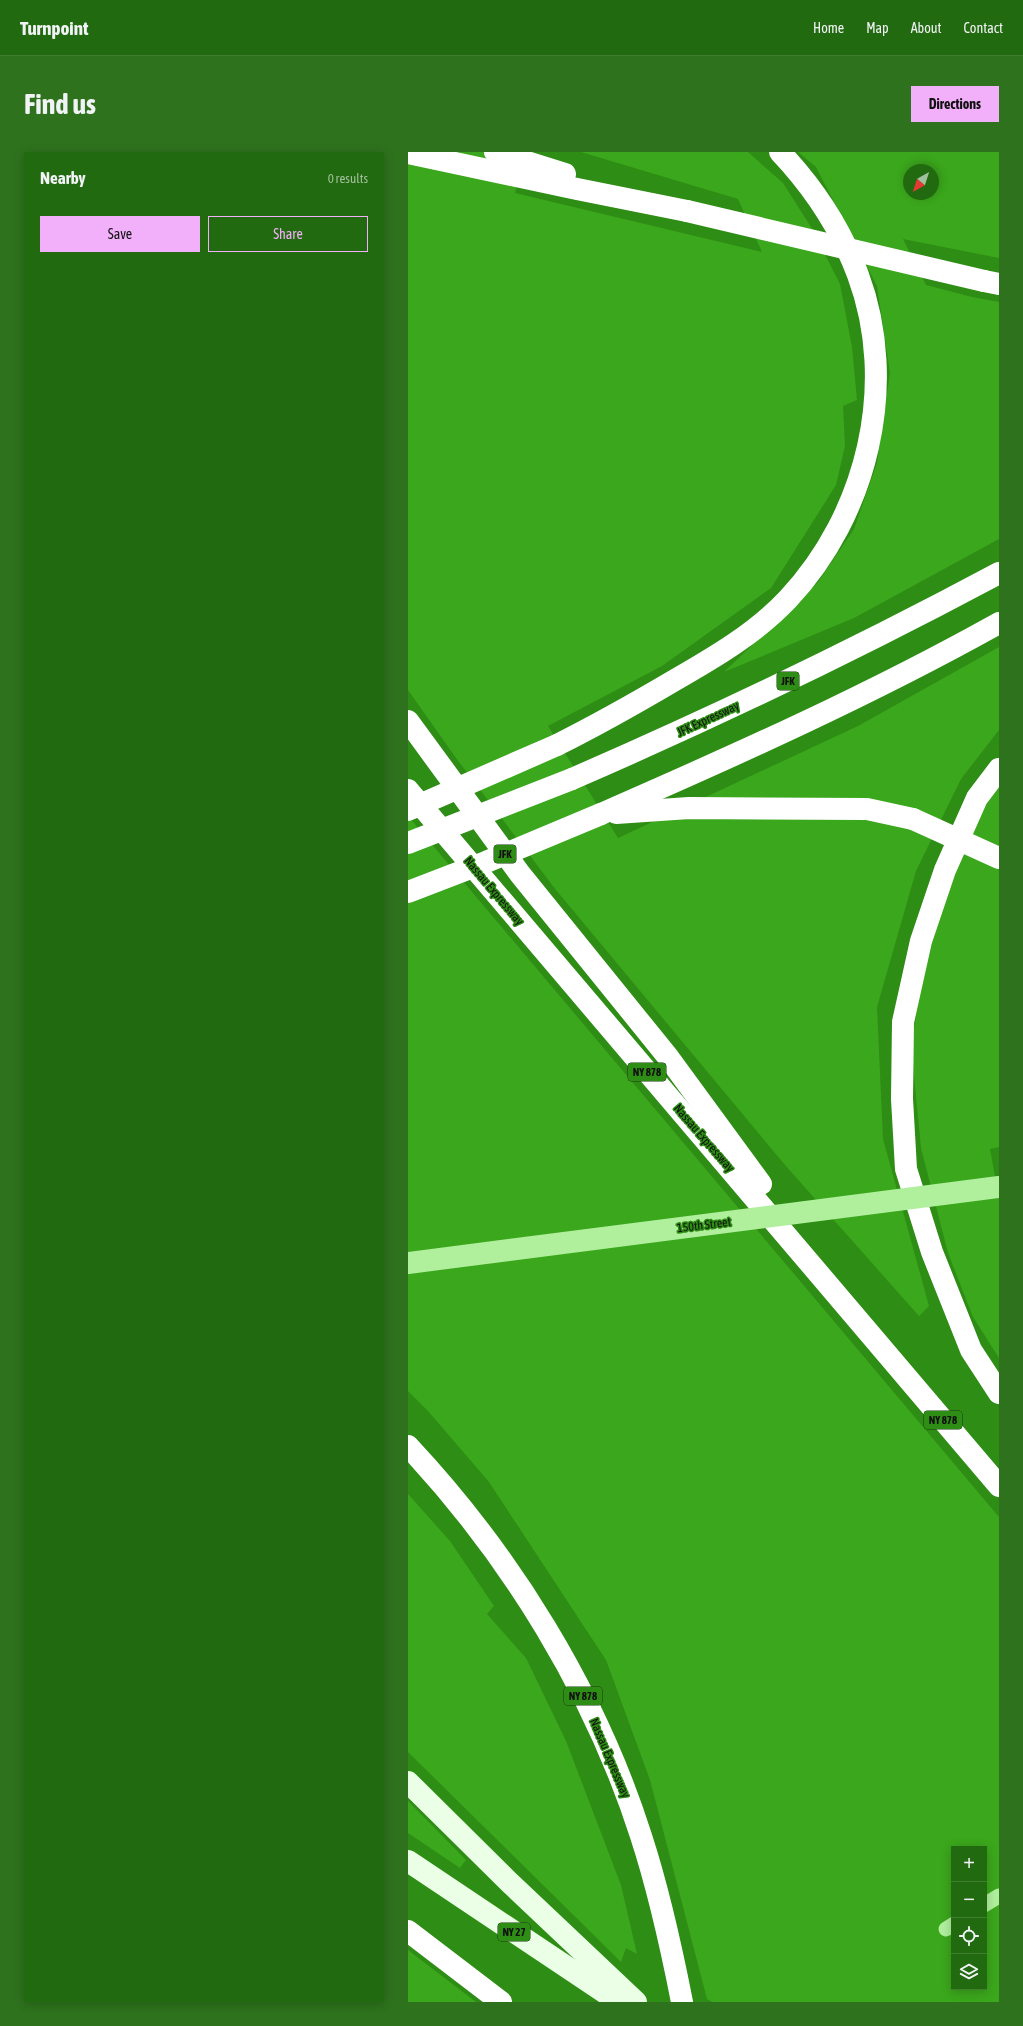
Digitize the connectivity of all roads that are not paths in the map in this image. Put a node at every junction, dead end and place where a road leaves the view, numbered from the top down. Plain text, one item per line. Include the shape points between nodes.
1 (495, 152) edge
2 (780, 152) edge
3 (408, 153) edge
4 (515, 168) junction
5 (992, 282) edge
6 (999, 572) edge
7 (999, 623) edge
8 (408, 721) edge
9 (999, 769) edge
10 (408, 790) edge
11 (408, 810) edge
12 (601, 814) junction
13 (408, 843) edge
14 (999, 858) edge
15 (408, 892) edge
16 (999, 1187) edge
17 (408, 1263) edge
18 (886, 1354) junction
19 (999, 1393) edge
20 (408, 1446) edge
21 (999, 1486) edge
22 (408, 1782) edge
23 (408, 1862) edge
24 (999, 1896) edge
25 (987, 1903) edge
26 (408, 1932) edge
27 (501, 2002) edge
28 (619, 2002) edge
29 (636, 2002) edge
30 (682, 2002) edge

1 - 4 highway
2 - 11 highway, bridge via 814,192 846,246 858,276 873,337 874,405 862,470 837,531 822,557 787,600 744,637 713,658 557,745
3 - 4 highway
4 - 5 highway, bridge
6 - 13 highway, JFK Expressway / JFK, bridge via 848,652 758,696 572,779
7 - 12 highway, JFK via 780,734
8 - 18 highway via 520,874 668,1057
9 - 19 highway via 977,798 945,870 921,941 903,1022 902,1099 906,1169 932,1252 972,1350
10 - 18 highway, Nassau Expressway / NY 878
12 - 14 highway, bridge via 689,808 867,809 913,819
12 - 15 highway, JFK, bridge
16 - 17 street, 150th Street, bridge
18 - 21 highway, Nassau Expressway / NY 878
20 - 30 highway, Nassau Expressway / NY 878 via 464,1511 508,1570 540,1619 579,1688 632,1811 662,1908
22 - 29 main road
23 - 28 main road, NY 27
24 - 25 lane
26 - 27 highway

